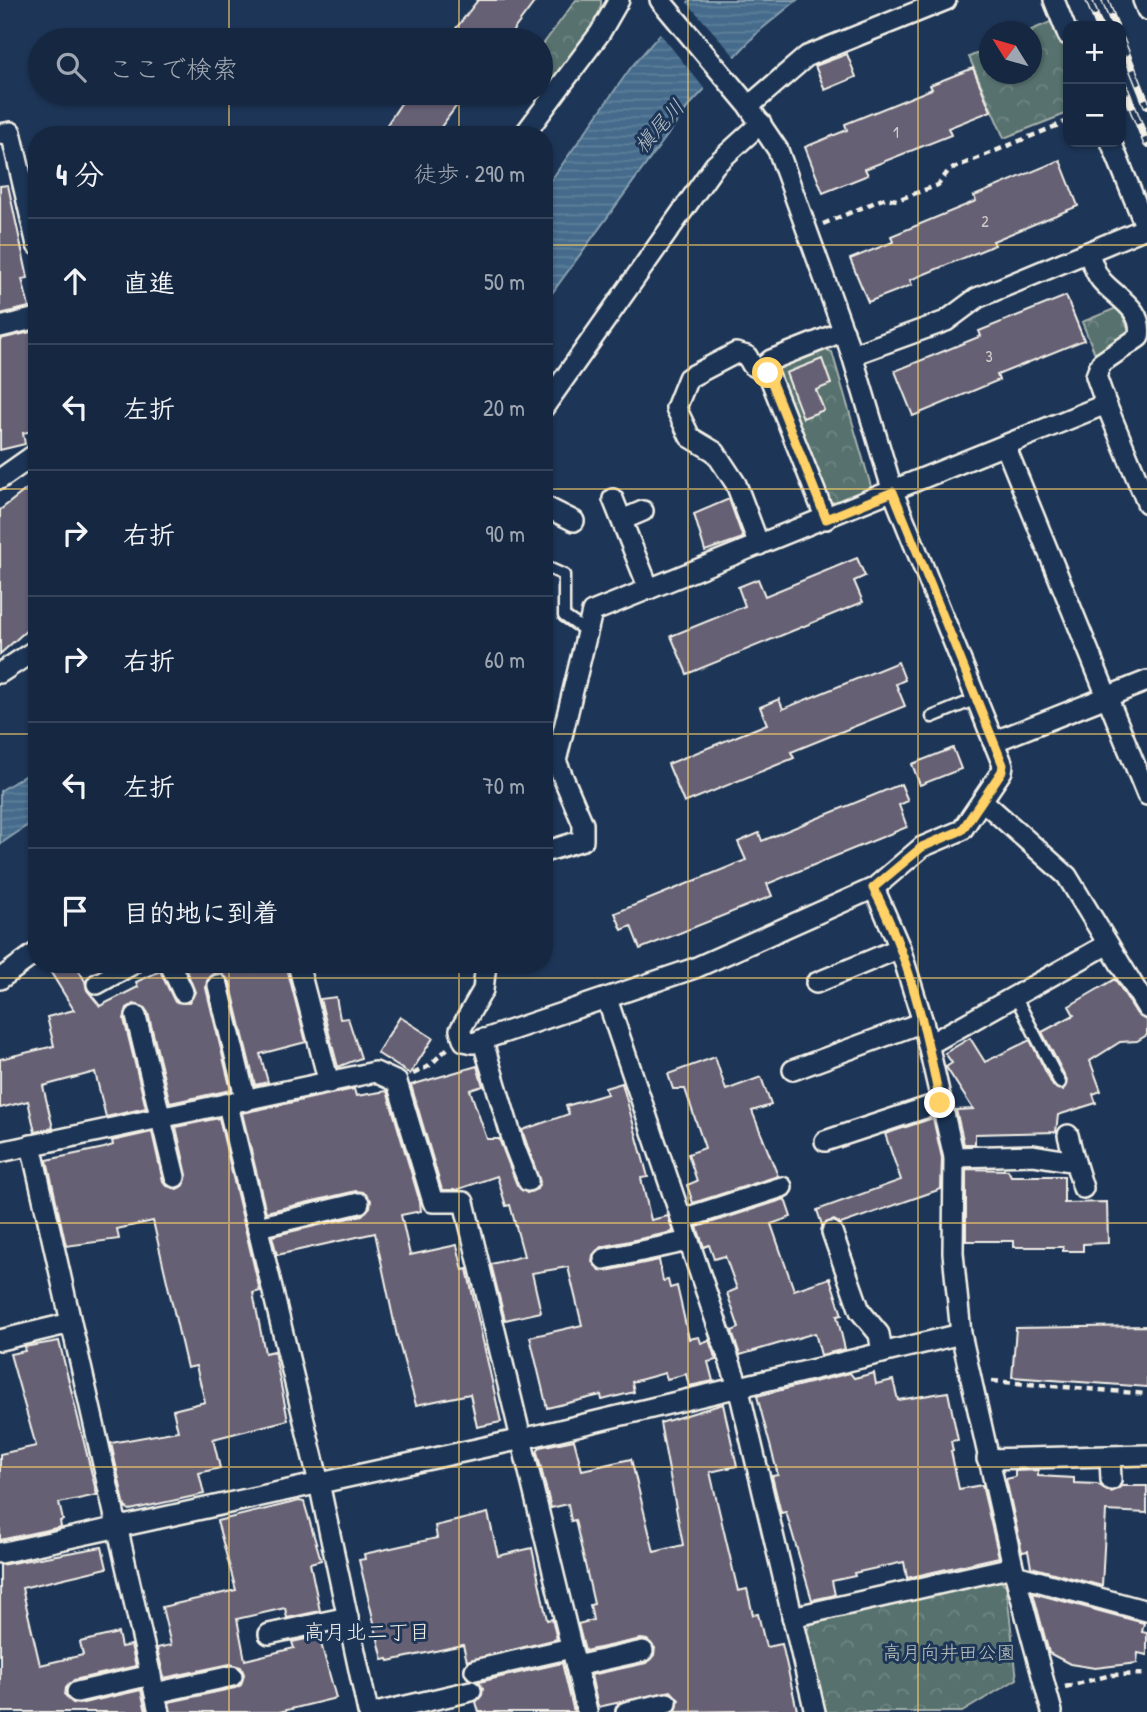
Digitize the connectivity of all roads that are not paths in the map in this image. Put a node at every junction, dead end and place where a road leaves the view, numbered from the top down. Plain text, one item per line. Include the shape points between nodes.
1 (619, 0) edge
2 (660, 0) edge
3 (946, 0) edge
4 (1054, 0) edge
5 (1143, 0) edge
6 (1147, 10) edge
7 (1063, 22) edge
8 (553, 96) edge
9 (546, 105) edge
10 (748, 105) junction
11 (761, 123) junction
12 (531, 126) edge
13 (0, 134) edge
14 (1113, 147) edge
15 (28, 206) edge
16 (1089, 254) junction
17 (28, 320) edge
18 (0, 327) edge
19 (844, 331) junction
20 (852, 355) junction
21 (761, 369) junction
22 (553, 394) edge
23 (1107, 404) junction
24 (1005, 445) junction
25 (28, 459) edge
26 (0, 479) edge
27 (893, 492) junction
28 (613, 499) dead end
29 (1147, 503) edge
30 (553, 511) edge
31 (643, 511) dead end
32 (826, 519) junction
33 (622, 520) junction
34 (573, 521) dead end
35 (759, 545) junction
36 (553, 570) edge
37 (649, 589) junction
38 (587, 632) junction
39 (28, 655) edge
40 (0, 673) edge
41 (1147, 681) edge
42 (1107, 698) junction
43 (976, 699) junction
44 (932, 717) dead end
45 (993, 742) junction
46 (1147, 795) edge
47 (983, 801) junction
48 (553, 849) edge
49 (873, 888) junction
50 (1108, 944) junction
51 (900, 948) junction
52 (28, 959) edge
53 (117, 973) edge
54 (174, 973) edge
55 (300, 973) edge
56 (485, 973) edge
57 (0, 979) edge
58 (816, 983) dead end
59 (97, 984) dead end
60 (219, 985) dead end
61 (183, 992) dead end
62 (1015, 996) junction
63 (607, 999) junction
64 (1147, 1008) edge
65 (136, 1016) dead end
66 (923, 1022) junction
67 (473, 1040) junction
68 (928, 1045) junction
69 (793, 1070) dead end
70 (329, 1083) junction
71 (1060, 1083) dead end
72 (237, 1103) junction
73 (940, 1103) junction
74 (161, 1119) junction
75 (1068, 1135) dead end
76 (825, 1142) dead end
77 (31, 1145) junction
78 (0, 1152) edge
79 (954, 1157) junction
80 (1075, 1162) junction
81 (175, 1177) dead end
82 (528, 1181) dead end
83 (782, 1187) dead end
84 (1083, 1188) dead end
85 (359, 1203) dead end
86 (682, 1219) junction
87 (258, 1227) junction
88 (832, 1232) dead end
89 (689, 1241) junction
90 (604, 1259) dead end
91 (71, 1323) junction
92 (961, 1334) junction
93 (0, 1340) edge
94 (882, 1353) junction
95 (738, 1386) junction
96 (522, 1438) junction
97 (1147, 1455) edge
98 (1110, 1457) junction
99 (988, 1459) junction
100 (1111, 1480) dead end
101 (319, 1483) junction
102 (117, 1525) junction
103 (0, 1553) edge
104 (1014, 1571) junction
105 (1147, 1611) edge
106 (348, 1617) junction
107 (792, 1617) junction
108 (269, 1634) dead end
109 (643, 1651) dead end
110 (573, 1657) junction
111 (475, 1670) dead end
112 (232, 1676) dead end
113 (471, 1691) dead end
114 (77, 1692) dead end
115 (155, 1693) edge
116 (667, 1703) dead end
117 (1049, 1704) edge
118 (368, 1712) edge
119 (380, 1712) edge
120 (587, 1712) edge
121 (625, 1712) edge
122 (815, 1712) edge

1 - 8 street
2 - 10 street
3 - 10 street via 807,56
4 - 7 street
5 - 6 street
9 - 12 street
10 - 11 street
11 - 19 street via 778,150
11 - 22 street via 715,165
13 - 15 street via 11,132
14 - 16 street via 1146,228
16 - 20 street via 977,298 946,321
16 - 23 street via 1100,279 1129,302 1140,328 1139,337 1101,363 1096,376
17 - 18 street
19 - 20 street
19 - 21 street via 771,360
20 - 27 street
21 - 32 street via 768,373
21 - 35 street via 736,353 688,377 676,408 690,437 715,452 736,484
23 - 24 street
23 - 29 street
24 - 27 street
24 - 42 street
25 - 26 street
27 - 32 street
27 - 43 street
28 - 33 street
30 - 34 street
31 - 33 street
32 - 35 street
33 - 37 street
35 - 37 street
36 - 38 lane via 564,575 564,615
37 - 38 street via 592,612
38 - 48 street via 556,761 583,824 583,840
39 - 40 street
41 - 42 street
42 - 45 street
42 - 46 street
43 - 44 lane
43 - 45 street
45 - 47 street via 1002,771
47 - 49 street via 962,830 922,847
47 - 50 street via 1067,876
49 - 51 street
49 - 63 street via 740,950
50 - 62 street
50 - 64 street
51 - 58 street
51 - 66 street
52 - 57 street
53 - 59 street
54 - 61 street
55 - 70 street
56 - 67 street via 482,990 460,1030
60 - 72 street
62 - 68 street
62 - 71 lane
63 - 67 street
63 - 86 street
65 - 74 street
66 - 68 street
66 - 69 street
67 - 82 street
68 - 73 street
70 - 72 street
70 - 96 street via 375,1072 397,1082 433,1202 464,1202
72 - 74 street
72 - 87 street
73 - 76 street
73 - 79 street
74 - 77 street
74 - 81 street
75 - 80 street
77 - 78 street
77 - 91 street
79 - 80 street via 1033,1154
79 - 92 street via 953,1253
80 - 84 street
83 - 86 street
85 - 87 street
86 - 89 street
87 - 101 street
88 - 94 street via 860,1311 879,1334
89 - 90 street
89 - 95 street
91 - 93 street
91 - 102 street
92 - 94 street
92 - 99 street
94 - 95 street
95 - 96 street
95 - 107 street
96 - 101 street
96 - 110 street
97 - 98 street
98 - 99 street
98 - 100 street
99 - 104 street
101 - 102 street
101 - 106 street
102 - 103 street
102 - 115 street
104 - 105 street
104 - 107 street
104 - 117 street
106 - 108 street
106 - 118 street
107 - 122 street
109 - 110 street
110 - 111 street
110 - 120 street
112 - 115 street
113 - 119 street
114 - 115 street
116 - 121 street

